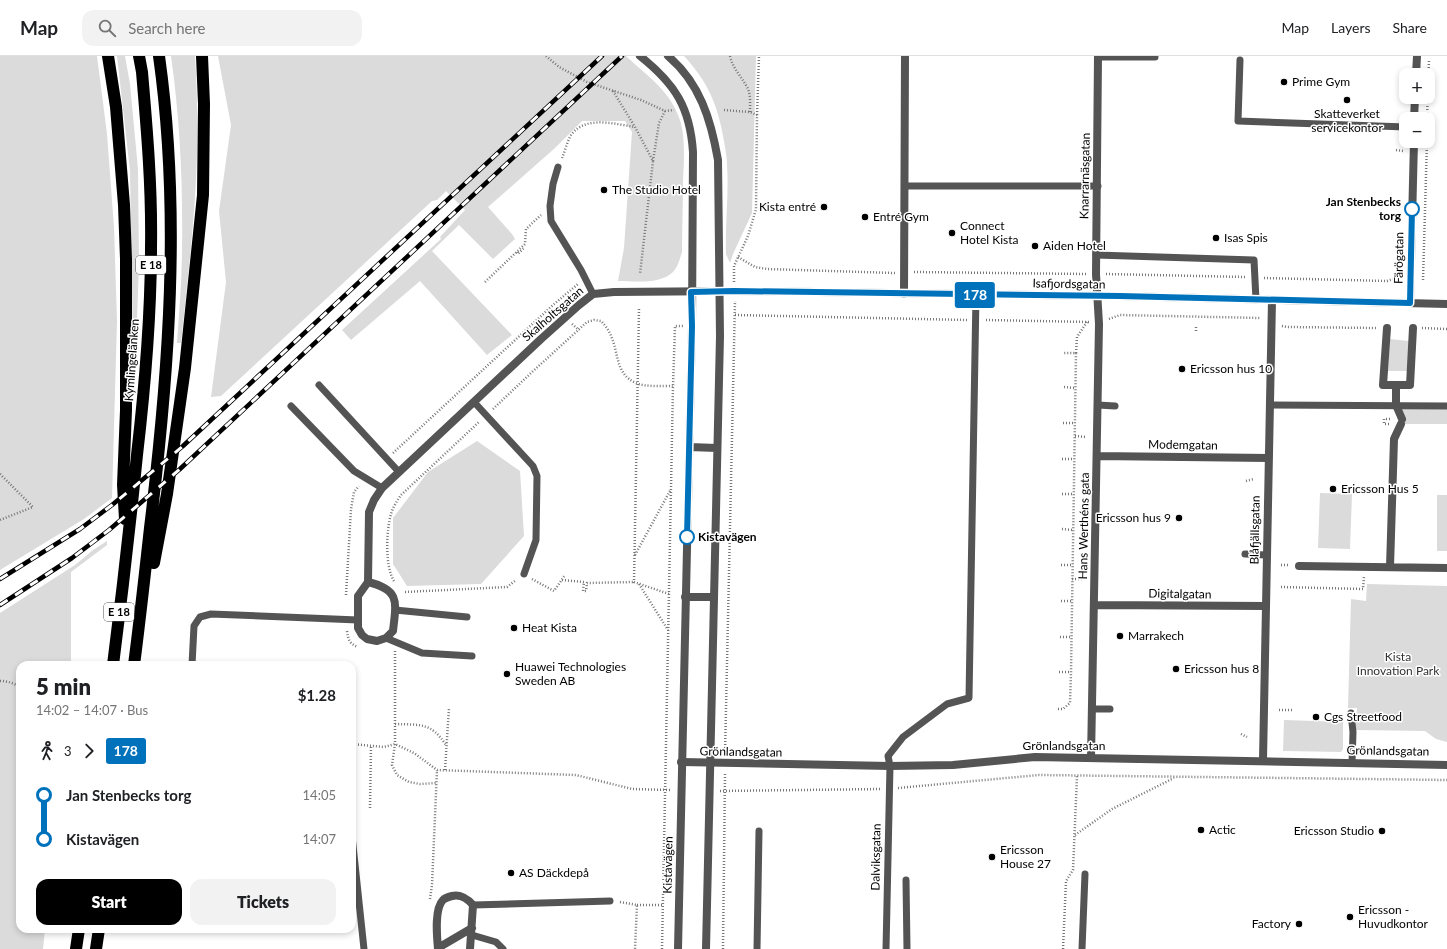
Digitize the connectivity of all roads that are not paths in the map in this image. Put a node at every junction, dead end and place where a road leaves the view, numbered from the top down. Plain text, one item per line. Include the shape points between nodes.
1 (108, 56) edge
2 (139, 56) edge
3 (159, 56) edge
4 (202, 56) edge
5 (640, 56) edge
6 (668, 56) edge
7 (905, 56) edge
8 (1417, 56) edge
9 (1098, 57) edge
10 (1155, 57) edge
11 (1240, 60) dead end
12 (1416, 68) edge
13 (1399, 126) edge
14 (1414, 148) edge
15 (558, 167) road end
16 (905, 186) junction
17 (1098, 186) junction
18 (1096, 255) junction
19 (691, 292) junction
20 (719, 292) junction
21 (593, 294) junction
22 (904, 294) junction
23 (976, 295) junction
24 (1097, 296) junction
25 (1256, 300) junction
26 (1272, 300) junction
27 (1410, 303) junction
28 (1447, 304) edge
29 (1387, 328) road end
30 (1413, 328) road end
31 (319, 385) dead end
32 (1396, 385) junction
33 (474, 402) junction
34 (1098, 405) junction
35 (1270, 405) junction
36 (1396, 405) junction
37 (291, 406) dead end
38 (1115, 406) dead end
39 (1447, 406) edge
40 (689, 447) junction
41 (717, 448) junction
42 (1097, 456) junction
43 (1268, 458) junction
44 (399, 472) junction
45 (382, 488) junction
46 (127, 528) junction
47 (1245, 554) dead end
48 (1266, 555) junction
49 (1299, 566) dead end
50 (1390, 567) junction
51 (1447, 568) edge
52 (524, 574) road end
53 (368, 582) junction
54 (685, 597) junction
55 (714, 597) junction
56 (1094, 605) junction
57 (1266, 606) junction
58 (395, 610) junction
59 (467, 617) dead end
60 (358, 620) junction
61 (386, 638) junction
62 (472, 656) dead end
63 (135, 659) edge
64 (113, 661) edge
65 (192, 661) edge
66 (1092, 709) junction
67 (1110, 710) dead end
68 (1351, 713) dead end
69 (1091, 758) junction
70 (1263, 760) junction
71 (682, 762) junction
72 (1352, 762) junction
73 (710, 763) junction
74 (1447, 764) edge
75 (890, 766) junction
76 (758, 831) dead end
77 (356, 874) edge
78 (1084, 874) dead end
79 (906, 880) dead end
80 (610, 901) road end
81 (473, 905) junction
82 (472, 932) junction
83 (78, 933) edge
84 (98, 933) edge
85 (76, 949) edge
86 (96, 949) edge
87 (364, 949) edge
88 (438, 949) edge
89 (470, 949) edge
90 (503, 949) edge
91 (678, 949) edge
92 (706, 949) edge
93 (757, 949) edge
94 (886, 949) edge
95 (907, 949) edge
96 (1082, 949) edge

1 - 46 highway via 116,107 124,205 126,410 123,485
2 - 46 highway, Kymlingelänken / E 18 via 149,165 152,247 146,378
3 - 63 highway, E 18 via 171,188 170,316 159,453
4 - 63 highway via 203,195 185,368 167,494
5 - 19 street, Kistavägen via 658,71 681,100 692,134
6 - 20 street via 692,81 701,97 714,139 718,160
7 - 16 street
8 - 12 street
9 - 10 lane
9 - 17 street, Knarrarnäsgatan
11 - 13 lane via 1238,121
14 - 27 street, Färögatan
15 - 21 lane via 550,206 551,221
16 - 17 lane
16 - 22 street
17 - 18 street, Knarrarnäsgatan
18 - 24 street, Knarrarnäsgatan
18 - 25 lane via 1254,260
19 - 20 street, Isafjordsgatan
19 - 21 street, Skalholtsgatan
19 - 40 street, Kistavägen
20 - 22 street, Isafjordsgatan
20 - 41 street
21 - 33 street, Skalholtsgatan
22 - 23 street, Isafjordsgatan
23 - 24 street, Isafjordsgatan
23 - 75 lane, Dalviksgatan via 969,698 947,704 903,737 888,756
24 - 25 street, Isafjordsgatan
24 - 34 street, Hans Werthéns gata
25 - 26 street, Isafjordsgatan
26 - 27 street, Isafjordsgatan
26 - 35 street, Blåfjällsgatan
27 - 28 street, Isafjordsgatan
29 - 32 street via 1383,385
30 - 32 street via 1410,385
31 - 44 lane
32 - 36 street
33 - 44 street, Skalholtsgatan
33 - 52 lane via 533,466 537,476 536,540
34 - 38 lane
34 - 42 street, Hans Werthéns gata
35 - 36 lane
35 - 43 street, Blåfjällsgatan
36 - 39 lane
36 - 50 street via 1402,422 1394,439
37 - 45 lane via 354,471
40 - 41 street
40 - 54 street, Kistavägen
41 - 55 street
42 - 43 street, Modemgatan
42 - 56 street, Hans Werthéns gata
43 - 48 street, Blåfjällsgatan
44 - 45 street, Skalholtsgatan
45 - 53 street, Skalholtsgatan via 369,512
46 - 64 highway, E 18 via 126,559
47 - 48 lane
48 - 57 street, Blåfjällsgatan
49 - 50 street
50 - 51 street
53 - 58 street via 382,585 390,591 395,598
53 - 60 street, Skalholtsgatan via 358,596
54 - 55 street
54 - 71 street, Kistavägen
55 - 73 street
56 - 57 street, Digitalgatan
56 - 66 street, Hans Werthéns gata
57 - 70 street, Blåfjällsgatan
58 - 59 lane
58 - 61 street via 393,632
60 - 61 street, Skalholtsgatan via 358,628 367,639 377,641
60 - 65 lane via 211,614 200,617 194,626
61 - 62 lane via 422,653
66 - 67 lane
66 - 69 street, Hans Werthéns gata
68 - 72 lane
69 - 70 street, Grönlandsgatan
69 - 75 street, Grönlandsgatan via 1035,757 953,765
70 - 72 street, Grönlandsgatan
71 - 73 street, Grönlandsgatan
71 - 91 street, Kistavägen
72 - 74 street, Grönlandsgatan
73 - 75 street, Grönlandsgatan
73 - 92 street
75 - 94 lane, Dalviksgatan
76 - 93 lane
77 - 87 lane
78 - 96 lane
79 - 95 lane
80 - 81 lane
81 - 82 street
81 - 88 street via 469,900 455,895 442,901 436,930
82 - 88 street
82 - 89 street
82 - 90 lane via 496,942
83 - 85 highway
84 - 86 highway

